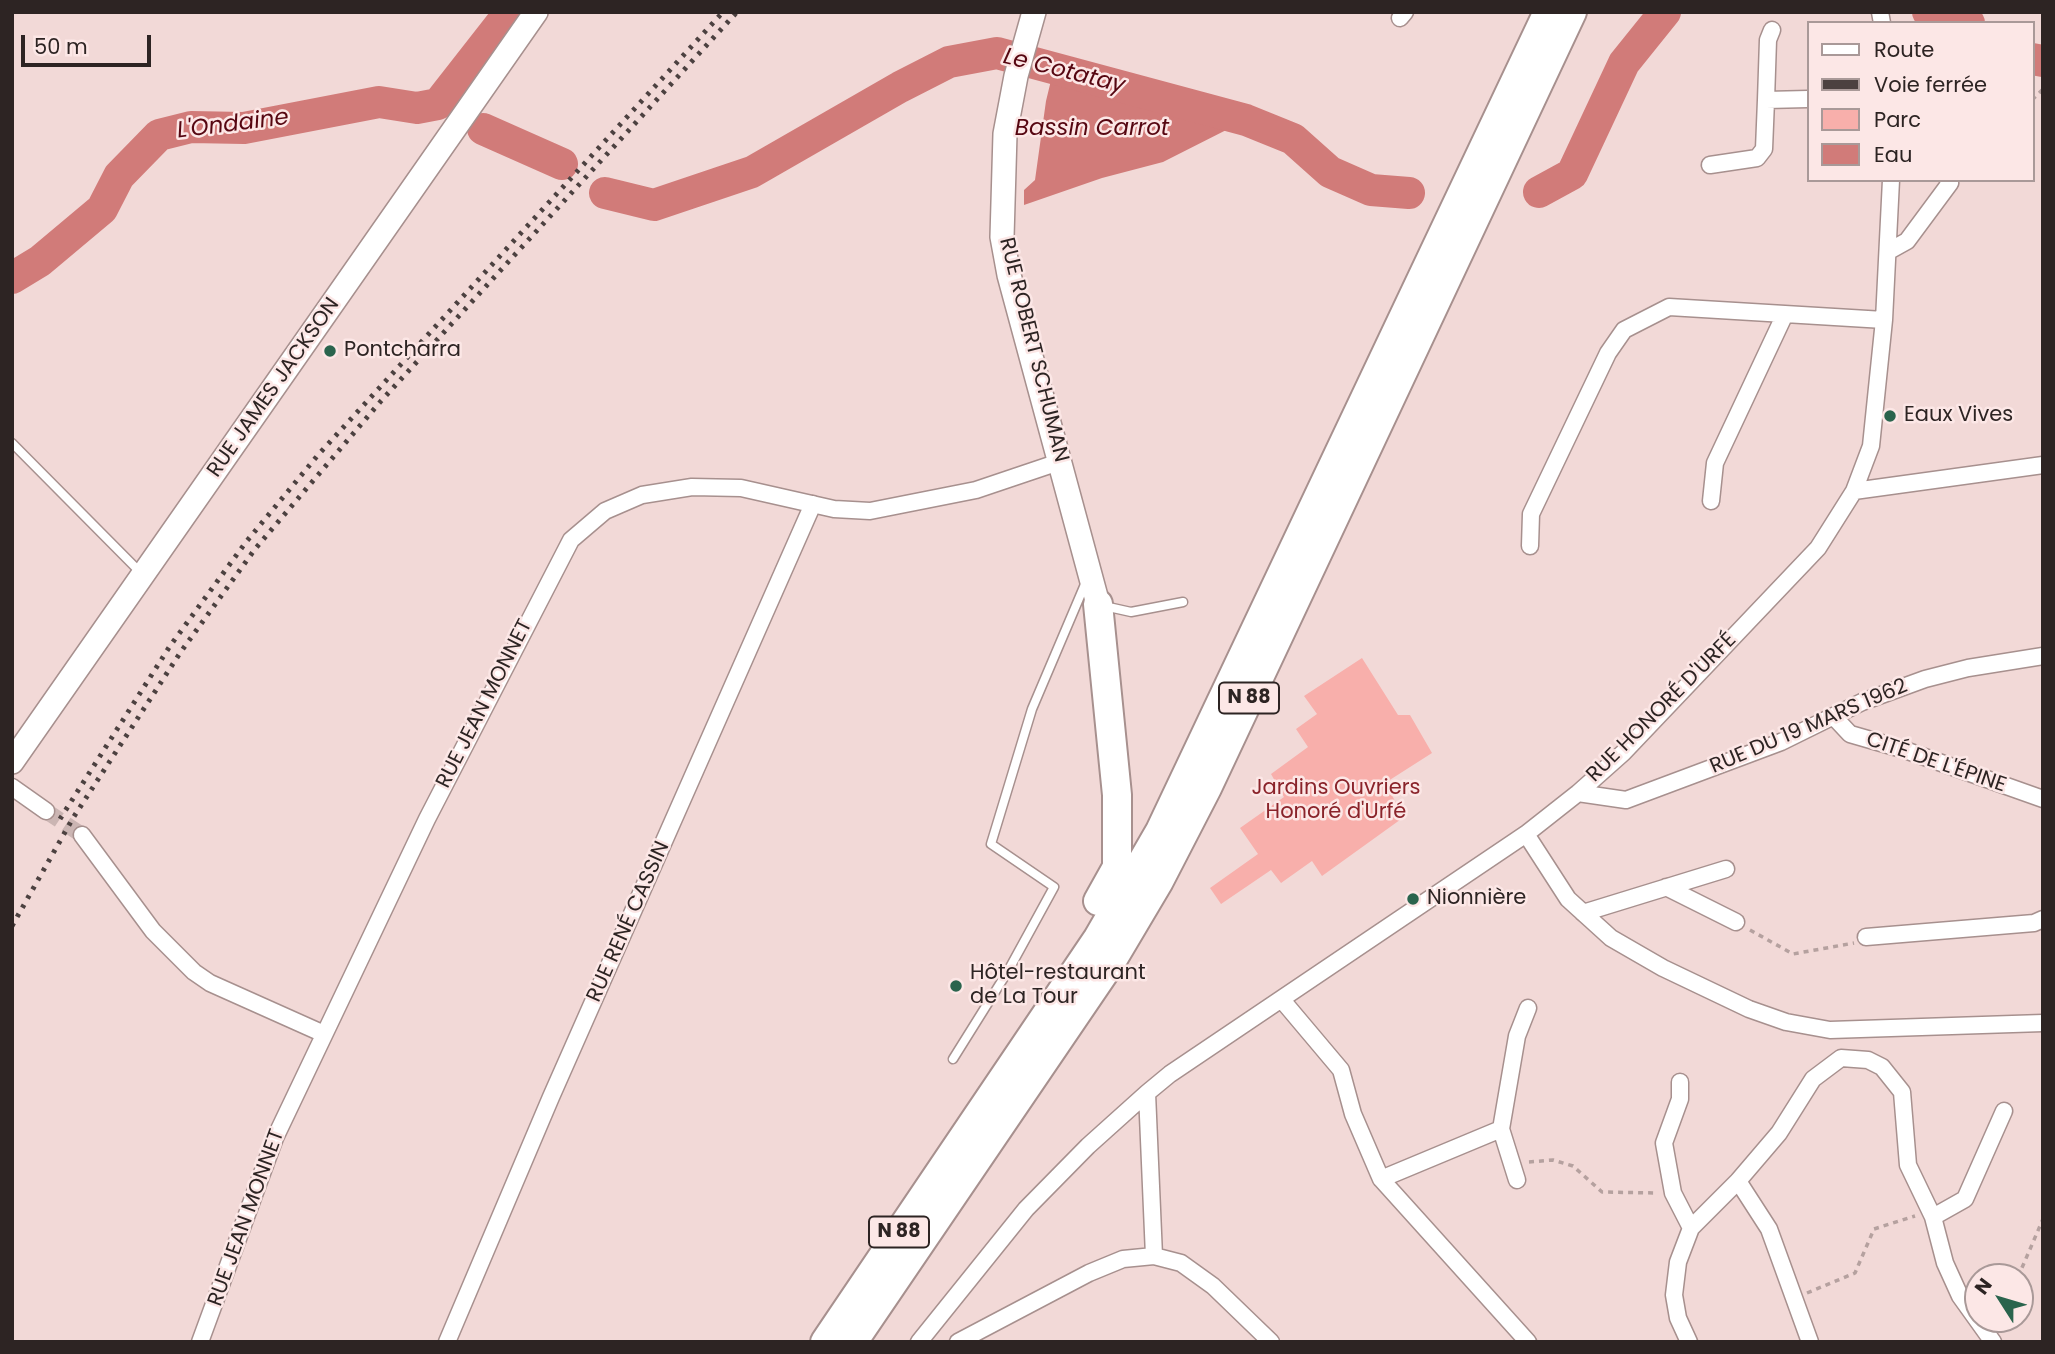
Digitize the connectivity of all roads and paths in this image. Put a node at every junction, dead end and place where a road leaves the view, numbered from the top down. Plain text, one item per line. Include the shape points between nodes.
1 (1034, 12) edge
2 (1548, 12) edge
3 (1573, 12) edge
4 (536, 13) edge
5 (1772, 30) dead end
6 (1806, 99) edge
7 (1766, 100) junction
8 (1710, 165) dead end
9 (1891, 182) edge
10 (1948, 182) edge
11 (1889, 251) junction
12 (1785, 314) junction
13 (1884, 320) junction
14 (12, 443) edge
15 (1062, 461) junction
16 (2043, 465) edge
17 (1854, 491) junction
18 (1711, 501) dead end
19 (813, 504) junction
20 (1530, 546) dead end
21 (1089, 573) junction
22 (143, 574) junction
23 (1183, 602) dead end
24 (1098, 604) junction
25 (2043, 656) edge
26 (1835, 718) junction
27 (12, 762) edge
28 (12, 787) edge
29 (1578, 793) junction
30 (2043, 799) edge
31 (46, 811) tunnel mouth
32 (1526, 834) junction
33 (82, 835) tunnel mouth
34 (1727, 869) dead end
35 (1666, 887) junction
36 (1583, 914) junction
37 (2043, 919) edge
38 (1736, 922) joint
39 (1866, 937) joint
40 (1282, 1000) junction
41 (1528, 1008) dead end
42 (2043, 1023) edge
43 (324, 1034) junction
44 (953, 1059) dead end
45 (1680, 1082) dead end
46 (1147, 1093) junction
47 (2004, 1111) dead end
48 (974, 1123) junction
49 (1501, 1129) junction
50 (1513, 1163) junction
51 (1381, 1179) junction
52 (1517, 1180) dead end
53 (1738, 1181) junction
54 (1673, 1194) junction
55 (1932, 1214) junction
56 (2043, 1219) edge
57 (1691, 1228) junction
58 (1154, 1256) junction
59 (2024, 1263) edge
60 (1796, 1298) junction
61 (986, 1335) edge
62 (201, 1342) edge
63 (447, 1342) edge
64 (825, 1342) edge
65 (853, 1342) edge
66 (919, 1342) edge
67 (958, 1342) edge
68 (1271, 1342) edge
69 (1528, 1342) edge
70 (1689, 1342) edge
71 (1810, 1342) edge
72 (1993, 1342) edge

1 - 15 main road, RUE ROBERT SCHUMAN via 1016,76 1002,167 1002,237
2 - 48 highway, N 88 via 1160,831 1098,938
3 - 65 highway, N 88 via 1159,881 1108,967
4 - 22 main road, RUE JAMES JACKSON
5 - 7 street
6 - 7 street
7 - 8 street via 1764,149 1757,158
9 - 11 street, RUE HONORÉ D'URFÉ
10 - 11 street via 1907,241
11 - 13 street, RUE HONORÉ D'URFÉ
12 - 13 street
12 - 18 street via 1715,463
12 - 20 street via 1669,307 1624,330 1608,353 1531,514
13 - 17 street, RUE HONORÉ D'URFÉ via 1871,446
14 - 22 lane
15 - 19 street, RUE JEAN MONNET via 976,490 919,503 870,511
15 - 21 main road, RUE ROBERT SCHUMAN
16 - 17 street
17 - 29 street, RUE HONORÉ D'URFÉ via 1818,548 1623,753
19 - 43 street, RUE JEAN MONNET via 741,488 692,487 642,495 605,511 571,540 427,819
19 - 63 street, RUE RENÉ CASSIN
21 - 24 main road, RUE ROBERT SCHUMAN
21 - 44 lane via 1032,709 991,844 1054,887 1009,971
22 - 27 main road, RUE JAMES JACKSON
23 - 24 lane via 1131,612
24 - 48 highway via 1117,795 1117,867
25 - 26 street, RUE DU 19 MARS 1962 via 1925,679 1862,702
26 - 29 street, RUE DU 19 MARS 1962 via 1626,800
26 - 30 street, CITÉ DE L'ÉPINE via 1850,734
28 - 31 street
29 - 32 street, RUE HONORÉ D'URFÉ
32 - 36 street via 1568,899
32 - 40 street, RUE HONORÉ D'URFÉ
33 - 43 street via 153,931 194,971 210,983
34 - 35 street
35 - 36 street
35 - 38 street
36 - 42 street via 1611,938 1663,968 1749,1010 1786,1021 1830,1030
37 - 39 street
38 - 39 path via 1793,954 1850,946
40 - 46 street, RUE HONORÉ D'URFÉ
40 - 51 street via 1341,1070 1353,1114
41 - 49 street via 1517,1036
43 - 62 street, RUE JEAN MONNET via 275,1138
45 - 54 street via 1680,1099 1664,1143
46 - 58 street
46 - 66 street, RUE HONORÉ D'URFÉ via 1026,1209
47 - 55 street via 1965,1199
48 - 64 highway, N 88
49 - 50 street
49 - 51 street
50 - 52 street
50 - 54 path via 1553,1160 1573,1166 1601,1192
51 - 69 street
53 - 55 street via 1825,1067 1841,1058 1868,1060 1882,1067 1902,1092 1908,1165
53 - 57 street
53 - 60 street via 1769,1229
54 - 57 street
55 - 60 path via 1874,1228 1855,1273
55 - 72 street via 1945,1263 1960,1296
56 - 59 path
57 - 70 street via 1678,1262 1674,1294
58 - 61 street via 1123,1259 1090,1273
58 - 68 street via 1181,1263 1213,1286
60 - 71 street
61 - 67 street

